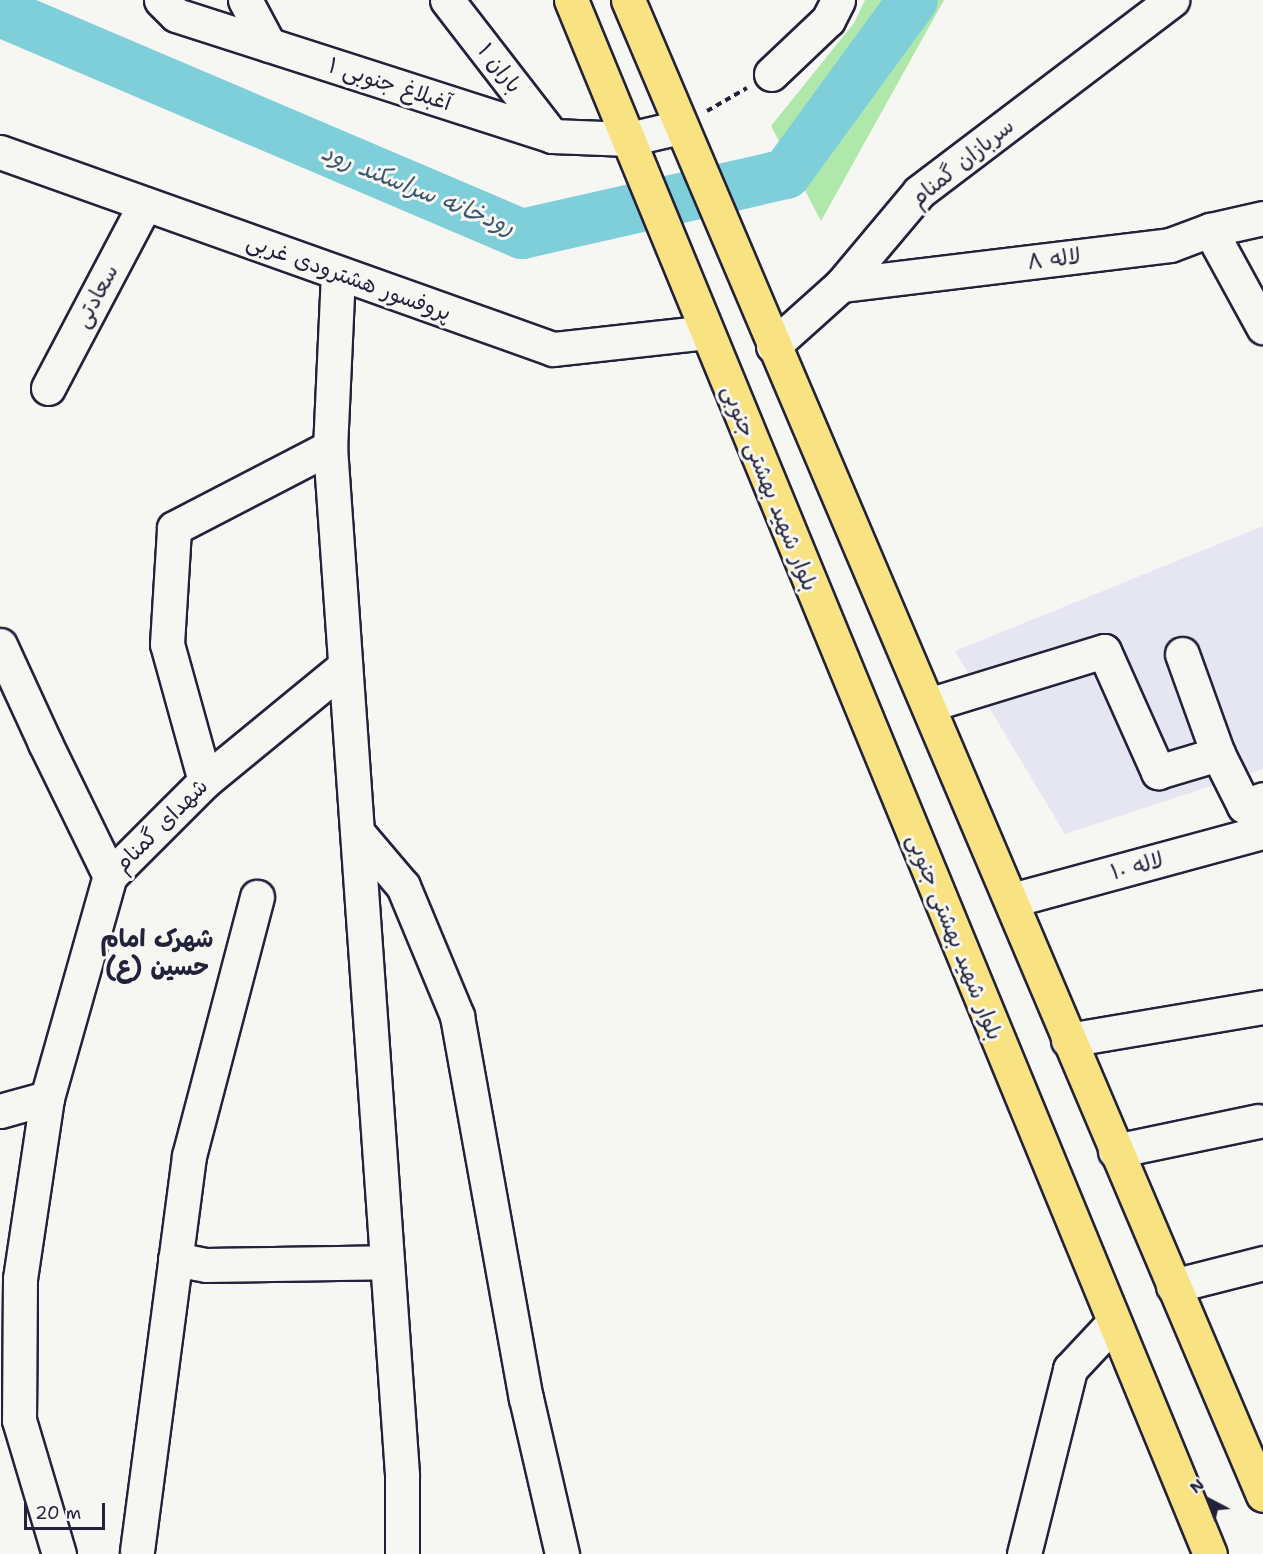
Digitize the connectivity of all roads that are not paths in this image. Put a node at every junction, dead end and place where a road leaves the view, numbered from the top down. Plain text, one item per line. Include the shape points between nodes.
1 (161, 0) edge
2 (245, 0) edge
3 (447, 0) edge
4 (571, 0) edge
5 (628, 0) edge
6 (838, 0) edge
7 (1172, 0) edge
8 (269, 45) junction
9 (771, 74) road end
10 (680, 127) junction
11 (552, 136) junction
12 (629, 139) junction
13 (0, 152) edge
14 (145, 204) junction
15 (1263, 218) edge
16 (1210, 230) junction
17 (338, 273) junction
18 (841, 285) junction
19 (704, 326) junction
20 (1263, 327) edge
21 (773, 346) junction
22 (48, 388) dead end
23 (330, 447) junction
24 (0, 645) edge
25 (1182, 654) dead end
26 (345, 666) junction
27 (928, 705) junction
28 (1218, 754) junction
29 (205, 781) junction
30 (1263, 799) edge
31 (357, 832) junction
32 (1263, 832) edge
33 (110, 876) junction
34 (257, 897) dead end
35 (1012, 900) junction
36 (1263, 1006) edge
37 (1068, 1040) junction
38 (47, 1098) junction
39 (0, 1111) edge
40 (1258, 1121) dead end
41 (1115, 1151) junction
42 (175, 1260) junction
43 (387, 1262) junction
44 (1263, 1263) edge
45 (1173, 1286) junction
46 (1113, 1323) junction
47 (1263, 1495) edge
48 (137, 1551) dead end
49 (59, 1554) edge
50 (402, 1554) edge
51 (562, 1554) edge
52 (1024, 1554) edge
53 (1210, 1554) edge

1 - 8 street, آغبلاغ جنوبی ۱ via 176,15
2 - 8 street
3 - 11 street, باران ۱
4 - 12 main road
5 - 10 main road
6 - 9 street via 828,20
7 - 18 street, سربازان گمنام via 919,192
8 - 11 street, آغبلاغ جنوبی ۱
10 - 12 street, آغبلاغ جنوبی ۱
10 - 21 main road
11 - 12 street, آغبلاغ جنوبی ۱
12 - 19 main road, بلوار شهید بهشتی جنوبی
13 - 14 street, پروفسور هشترودی غربی
14 - 17 street, پروفسور هشترودی غربی
14 - 22 street, سعادتی
15 - 16 street, لاله ۸
16 - 18 street, لاله ۸ via 1170,245
16 - 20 street
17 - 19 street, پروفسور هشترودی غربی via 553,349
17 - 23 street
18 - 21 street, سربازان گمنام
19 - 46 main road, بلوار شهید بهشتی جنوبی
21 - 27 main road
23 - 26 street
23 - 29 street via 174,528 167,644
24 - 33 street
25 - 28 street
26 - 29 street, شهدای گمنام
26 - 31 street
27 - 28 street via 1104,651 1158,772
27 - 35 main road
28 - 30 street via 1244,806
29 - 33 street, شهدای گمنام
31 - 43 street
31 - 51 street via 403,886 457,1016 526,1398
32 - 35 street, لاله ۱۰
33 - 38 street, شهدای گمنام
34 - 42 street via 189,1156
35 - 37 main road
36 - 37 street
37 - 41 main road
38 - 39 street
38 - 49 street, شهدای گمنام via 20,1279 19,1420
40 - 41 street
41 - 45 main road
42 - 43 street via 206,1265
42 - 48 street
43 - 50 street via 402,1475
44 - 45 street
45 - 47 main road
46 - 52 street via 1070,1369
46 - 53 main road, بلوار شهید بهشتی جنوبی

